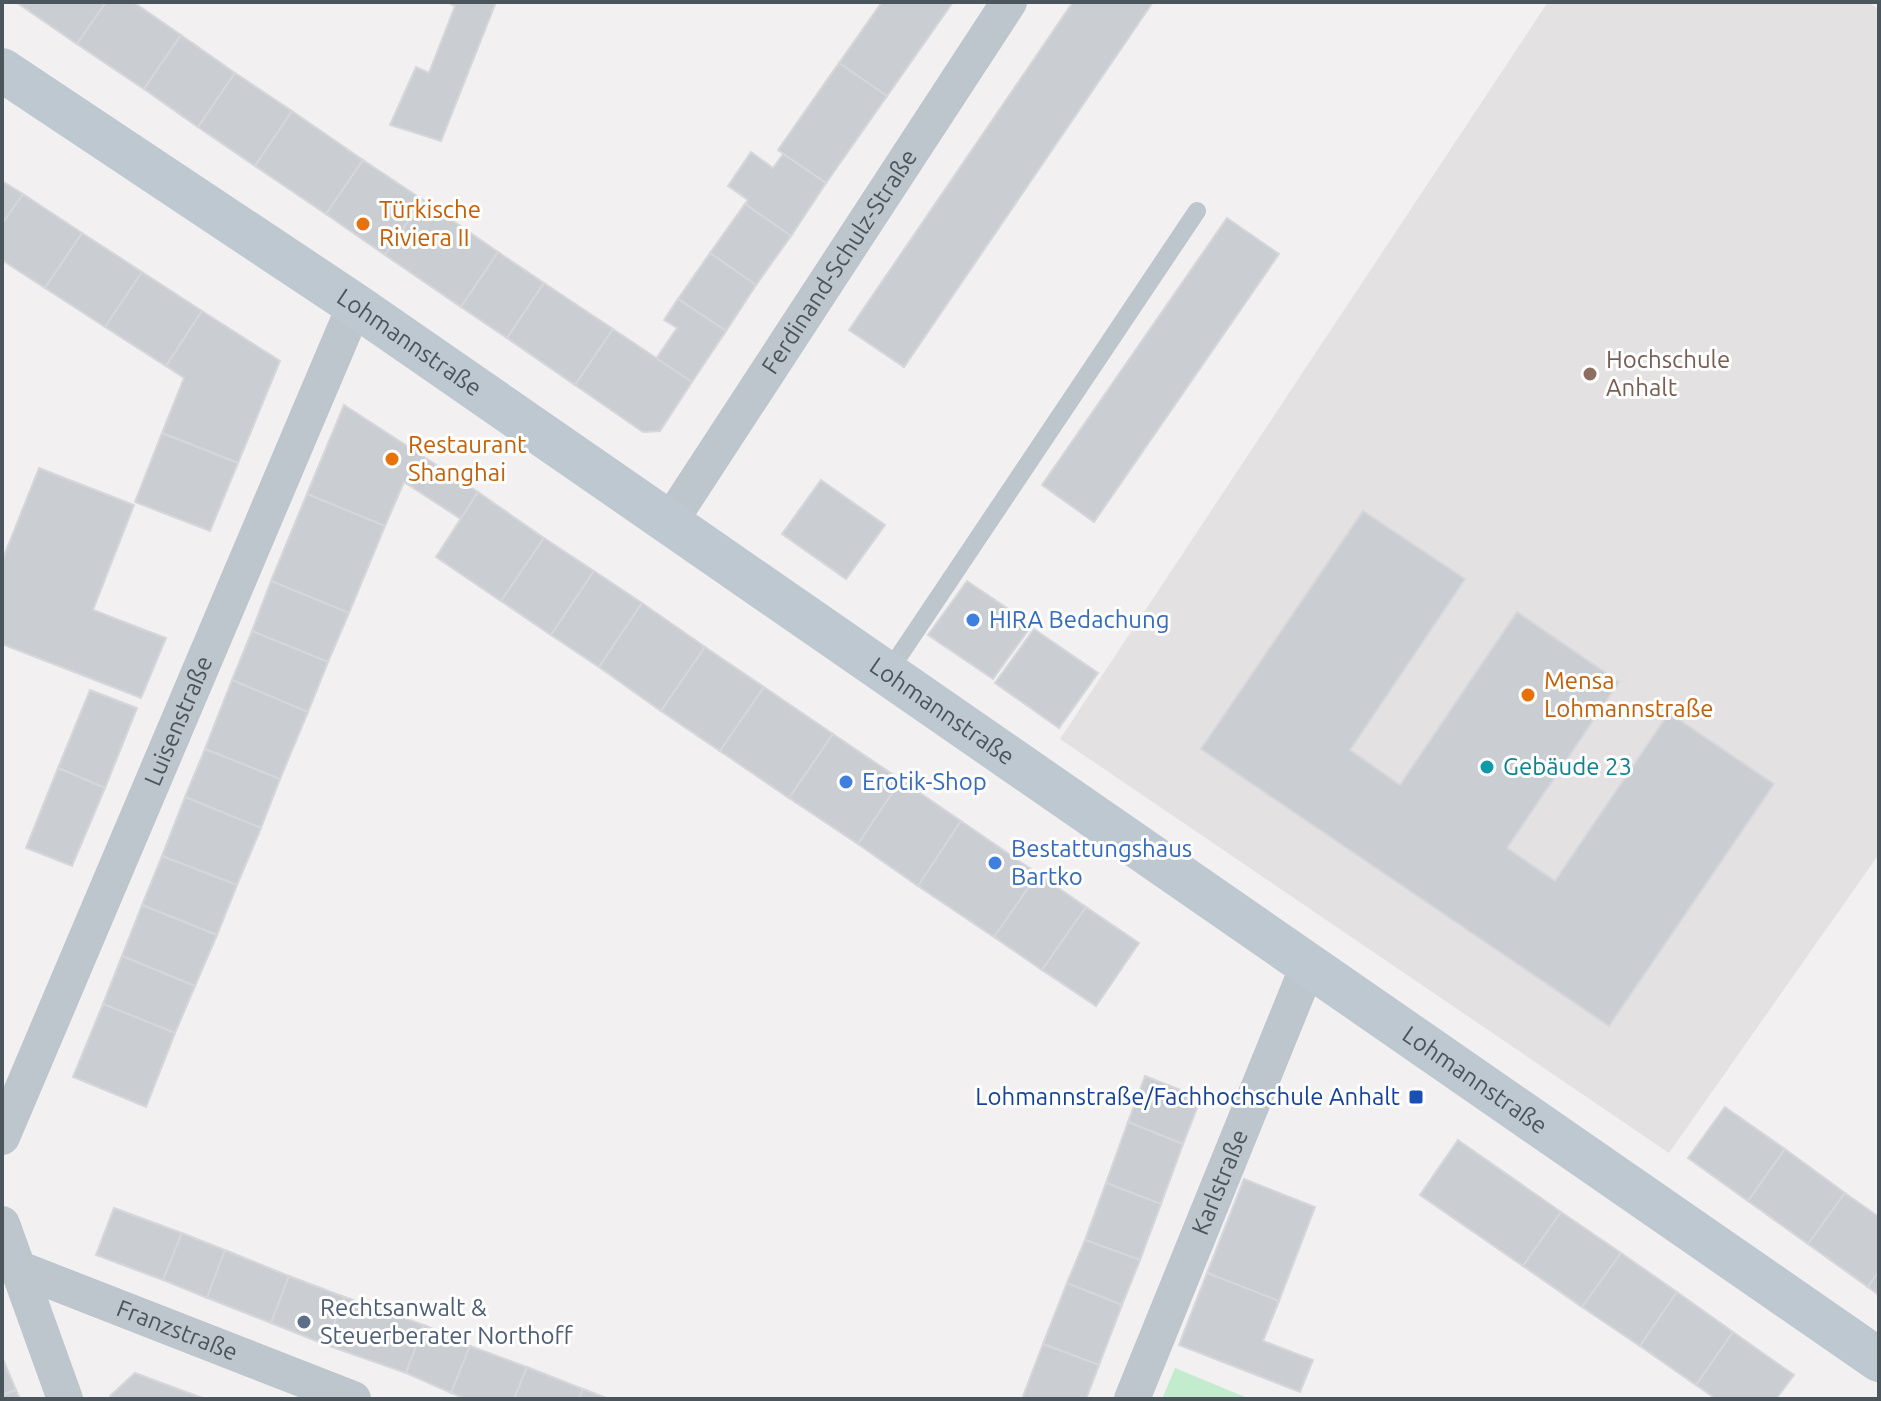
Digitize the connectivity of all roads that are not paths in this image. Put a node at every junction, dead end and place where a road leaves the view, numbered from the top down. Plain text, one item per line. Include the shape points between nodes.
1 (1009, 2) edge
2 (2, 70) edge
3 (1197, 211) dead end
4 (355, 305) junction
5 (669, 523) junction
6 (887, 674) junction
7 (1308, 966) junction
8 (2, 1137) edge
9 (2, 1224) edge
10 (11, 1266) edge
11 (1879, 1360) edge
12 (65, 1399) edge
13 (353, 1399) edge
14 (1132, 1399) edge

1 - 5 street, Ferdinand-Schulz-Straße
2 - 4 main road, Lohmannstraße
3 - 6 lane
4 - 5 main road, Lohmannstraße
4 - 8 street, Luisenstraße
5 - 6 main road, Lohmannstraße
6 - 7 main road, Lohmannstraße
7 - 11 main road, Lohmannstraße
7 - 14 street, Karlstraße
9 - 10 street
10 - 12 street
10 - 13 street, Franzstraße

